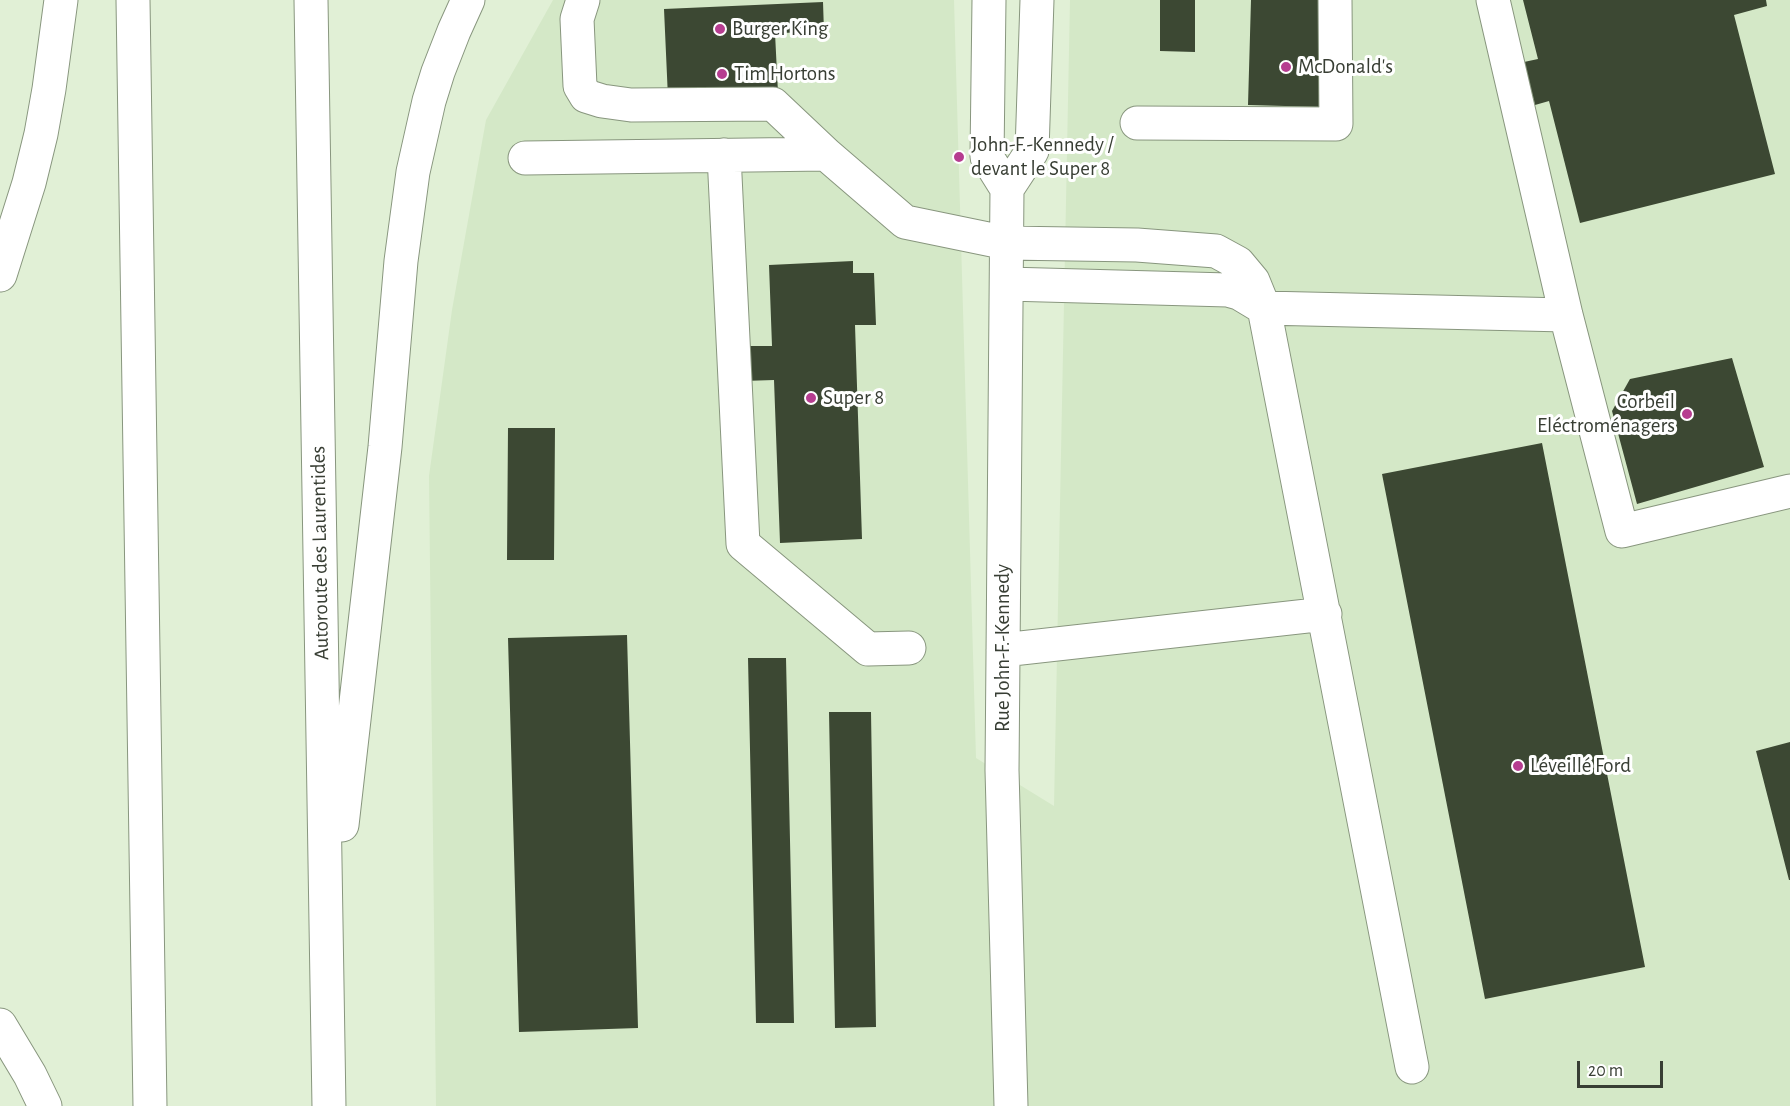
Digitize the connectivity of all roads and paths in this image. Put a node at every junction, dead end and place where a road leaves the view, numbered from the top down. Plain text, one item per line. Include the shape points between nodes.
1 (61, 0) edge
2 (133, 0) edge
3 (311, 0) edge
4 (468, 0) edge
5 (583, 0) edge
6 (989, 0) edge
7 (1037, 0) edge
8 (1335, 0) edge
9 (1493, 0) edge
10 (1137, 123) dead end
11 (826, 154) junction
12 (724, 155) junction
13 (525, 158) dead end
14 (1007, 189) junction
15 (1007, 243) junction
16 (0, 275) edge
17 (1007, 284) junction
18 (1264, 308) junction
19 (1566, 315) junction
20 (1790, 491) edge
21 (1325, 614) junction
22 (909, 648) dead end
23 (1003, 650) junction
24 (326, 958) junction
25 (0, 1025) edge
26 (1412, 1067) dead end
27 (45, 1106) edge
28 (150, 1106) edge
29 (329, 1106) edge
30 (1011, 1106) edge

1 - 16 main road via 40,134
2 - 28 main road
3 - 24 main road, Autoroute des Laurentides
4 - 24 main road via 429,101 413,172 386,447
5 - 11 main road via 577,19 580,86 586,96 631,105 773,105
6 - 14 main road via 987,157
7 - 14 main road via 1032,151
8 - 10 main road via 1336,124 1311,144 1228,144 1203,124
9 - 19 main road
11 - 12 main road
11 - 15 main road via 905,222
12 - 13 main road
12 - 22 main road via 743,544 868,649
14 - 15 main road, Rue John-F.-Kennedy
15 - 17 main road, Rue John-F.-Kennedy
15 - 18 main road via 1216,251 1238,263 1253,281
17 - 18 main road via 1228,290
17 - 23 main road, Rue John-F.-Kennedy
18 - 19 main road
18 - 21 main road
19 - 20 main road via 1622,531
21 - 23 main road
21 - 26 main road
23 - 30 main road, Rue John-F.-Kennedy via 1002,770
24 - 29 main road, Autoroute des Laurentides
25 - 27 main road

